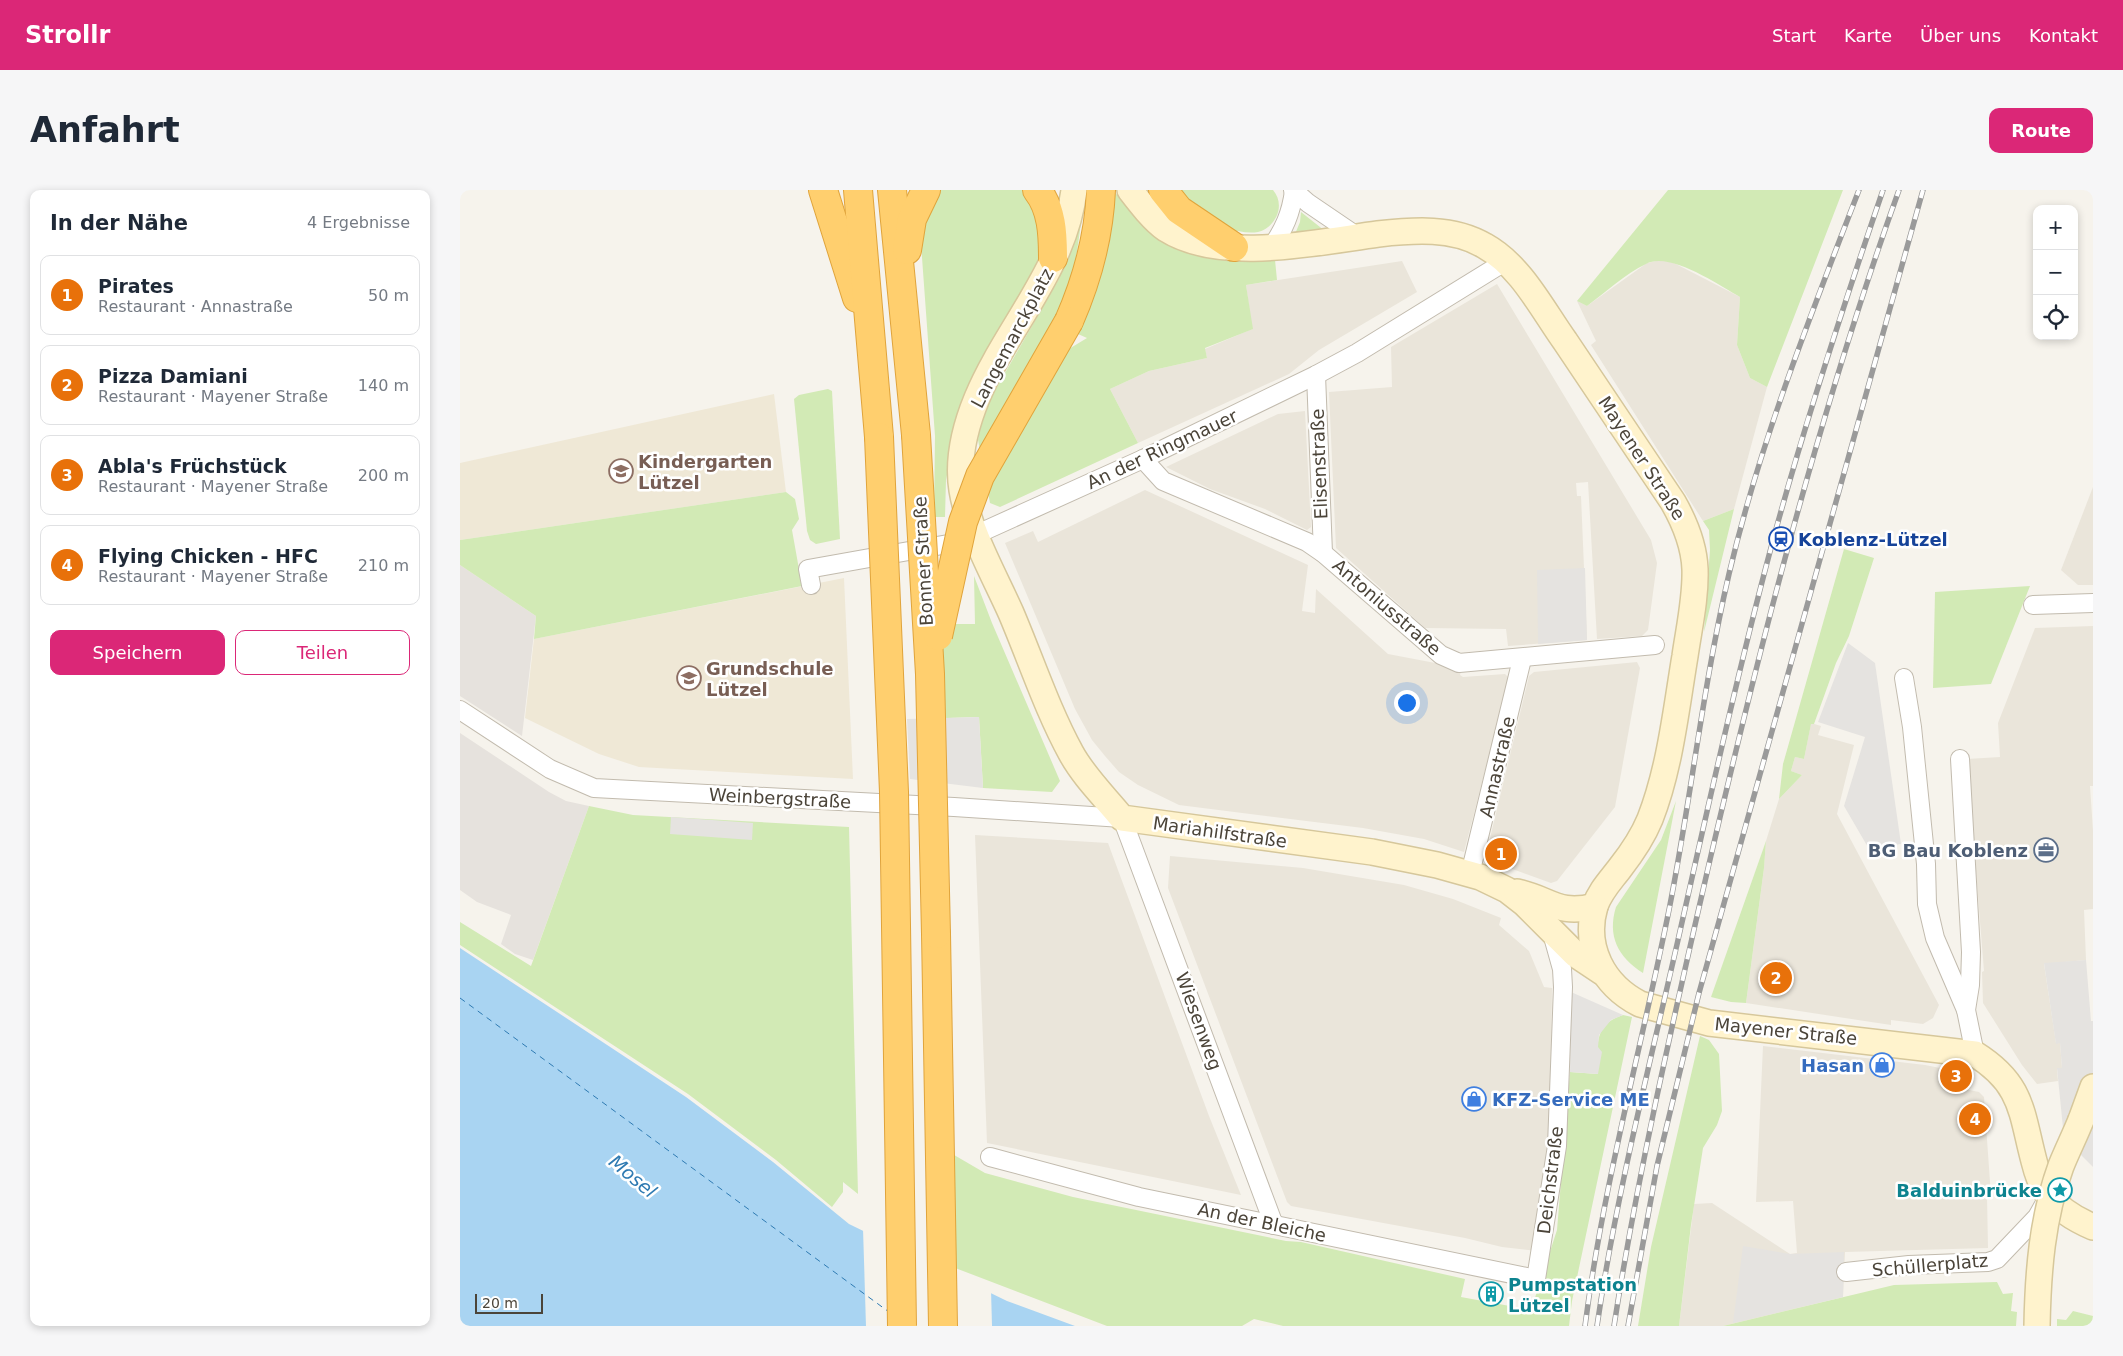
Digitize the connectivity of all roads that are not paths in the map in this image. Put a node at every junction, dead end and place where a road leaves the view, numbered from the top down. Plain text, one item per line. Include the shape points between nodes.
1 (823, 190) edge
2 (858, 190) edge
3 (892, 190) edge
4 (926, 190) edge
5 (1036, 190) edge
6 (1074, 190) edge
7 (1102, 190) edge
8 (1294, 190) edge
9 (1134, 195) edge
10 (1169, 209) edge
11 (1358, 237) junction
12 (1234, 246) joint
13 (1271, 248) junction
14 (1054, 258) junction
15 (1506, 261) junction
16 (902, 284) junction
17 (873, 353) junction
18 (1316, 375) junction
19 (1142, 459) junction
20 (976, 534) junction
21 (1323, 553) junction
22 (811, 585) dead end
23 (2093, 603) edge
24 (2033, 605) dead end
25 (1655, 645) dead end
26 (1522, 659) junction
27 (930, 674) junction
28 (1904, 678) dead end
29 (460, 710) edge
30 (1960, 759) dead end
31 (1122, 818) junction
32 (1470, 874) junction
33 (1507, 890) junction
34 (1595, 906) junction
35 (1552, 932) junction
36 (1602, 972) junction
37 (1966, 1010) junction
38 (1976, 1054) junction
39 (2093, 1087) edge
40 (2087, 1114) edge
41 (990, 1157) dead end
42 (2048, 1196) junction
43 (1274, 1225) junction
44 (2093, 1227) edge
45 (1846, 1272) dead end
46 (1536, 1279) joint
47 (902, 1326) edge
48 (943, 1326) edge
49 (2037, 1326) edge

1 - 17 highway
2 - 17 highway
3 - 16 highway, Bonner Straße
4 - 16 highway via 912,219
5 - 14 highway via 1051,223
6 - 14 street via 1067,224
7 - 27 highway, bridge via 1088,267 1069,321 980,476 955,552
8 - 11 street via 1327,218
8 - 13 street via 1288,220
9 - 10 street
10 - 12 highway
11 - 13 street, Mayener Straße
11 - 15 street, Mayener Straße via 1398,232 1443,232 1485,246
12 - 13 street, Mayener Straße
14 - 20 street, Langemarckplatz via 986,379 969,419 964,437 962,492
15 - 18 street, An der Ringmauer
15 - 34 street, Mayener Straße via 1541,306 1673,502 1683,520 1693,552 1695,570 1691,611 1672,736 1660,789 1638,843
16 - 27 highway, Bonner Straße, bridge via 916,435
17 - 47 highway, bridge via 894,792
18 - 19 street, An der Ringmauer
18 - 21 street, Elisenstraße
19 - 20 street, An der Ringmauer
19 - 21 street, Antoniusstraße via 1163,481 1307,542
20 - 22 street, An der Ringmauer via 948,544 808,569
20 - 31 street via 1071,754
21 - 26 street, Antoniusstraße via 1441,655 1459,663
23 - 24 street
25 - 26 street, Antoniusstraße
26 - 32 street, Annastraße
27 - 48 highway, Bonner Straße, bridge
28 - 37 street via 1926,864 1927,904 1936,938
29 - 31 street, Weinbergstraße via 550,769 594,788
30 - 37 street via 1971,952
31 - 32 street, Mariahilfstraße via 1372,852
31 - 43 street, Wiesenweg
32 - 33 street, Mariahilfstraße
33 - 34 street via 1560,909
33 - 35 street, Mariahilfstraße
34 - 36 street, Mayener Straße via 1593,944
35 - 36 street, Mariahilfstraße via 1575,954
35 - 46 street, Deichstraße via 1562,968 1563,987 1557,1146
36 - 38 street, Mayener Straße via 1631,1000 1709,1023
37 - 38 street
38 - 42 street via 2000,1072 2014,1090 2038,1176
39 - 40 street
40 - 49 street, bridge via 2062,1166 2047,1216 2040,1255
41 - 43 street, An der Bleiche via 1139,1197
42 - 44 street via 2074,1218
42 - 45 street, Schüllerplatz via 2037,1217 1997,1259
43 - 46 street, An der Bleiche

